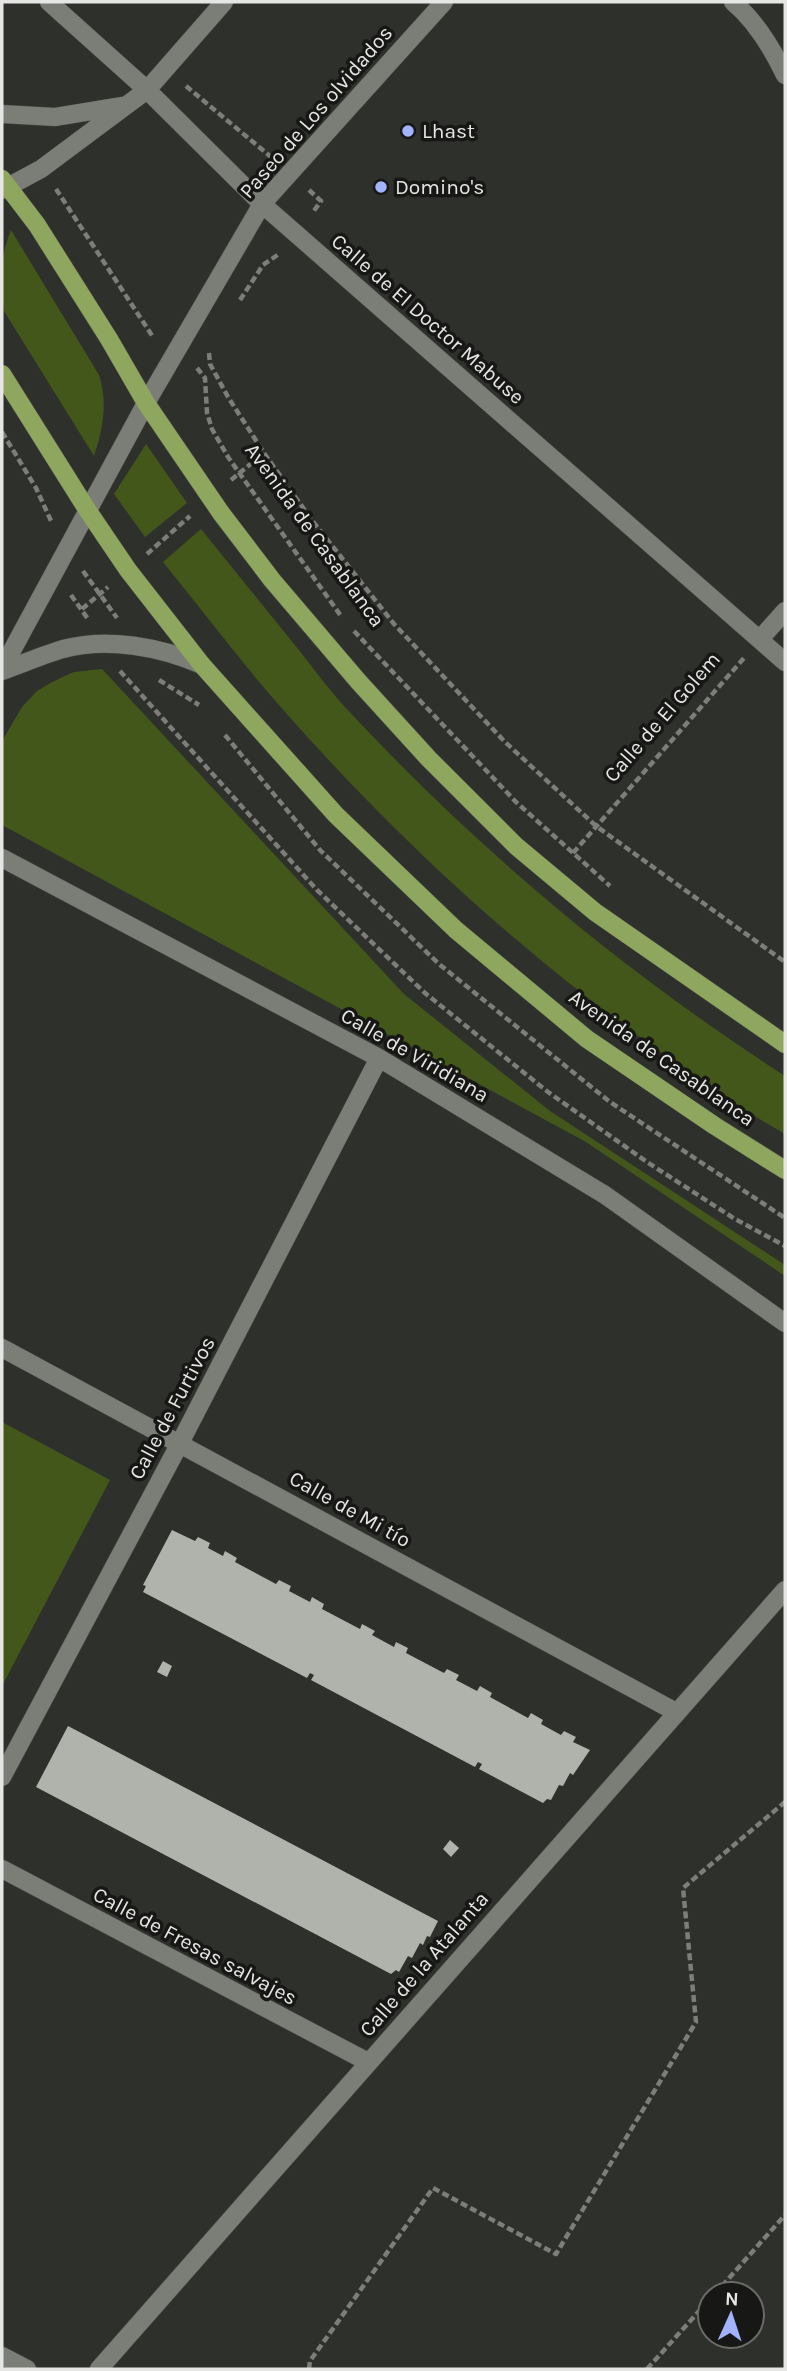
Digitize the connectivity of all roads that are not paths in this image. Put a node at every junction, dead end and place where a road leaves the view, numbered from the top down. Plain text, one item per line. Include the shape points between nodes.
1 (49, 2) edge
2 (224, 2) edge
3 (443, 2) edge
4 (733, 2) edge
5 (785, 75) edge
6 (147, 90) junction
7 (129, 104) junction
8 (2, 114) edge
9 (4, 185) edge
10 (262, 204) junction
11 (2, 374) edge
12 (146, 403) junction
13 (88, 511) junction
14 (785, 611) edge
15 (760, 639) junction
16 (785, 662) edge
17 (202, 665) junction
18 (2, 670) edge
19 (2, 858) edge
20 (785, 1044) edge
21 (379, 1058) junction
22 (785, 1170) edge
23 (785, 1323) edge
24 (2, 1348) edge
25 (180, 1443) junction
26 (785, 1590) edge
27 (676, 1712) junction
28 (2, 1777) edge
29 (2, 1869) edge
30 (368, 2062) junction
31 (2, 2356) edge
32 (27, 2369) edge
33 (99, 2369) edge

1 - 6 street, Calle de El Doctor Mabuse
2 - 6 street
3 - 10 street, Paseo de Los olvidados
4 - 5 street via 771,47
6 - 7 street
6 - 10 street, Calle de El Doctor Mabuse
7 - 8 street via 55,117
7 - 9 street via 41,169
9 - 12 main road via 37,225
10 - 12 street, Paseo de Los olvidados
10 - 15 street, Calle de El Doctor Mabuse
11 - 13 main road, Avenida de Casablanca
12 - 13 street, Paseo de Los olvidados
12 - 20 main road via 272,580 358,681 516,846 596,912
13 - 17 main road, Avenida de Casablanca
13 - 18 street, Paseo de Los olvidados
14 - 15 street
15 - 16 street, Calle de El Doctor Mabuse
17 - 18 street via 179,655 103,644 64,649
17 - 22 main road, Avenida de Casablanca via 335,815 456,930 587,1039
19 - 21 street, Calle de Viridiana
21 - 23 street, Calle de Viridiana via 605,1195
21 - 25 street, Calle de Furtivos
24 - 25 street, Calle de Mi tío
25 - 27 street, Calle de Mi tío
25 - 28 street, Calle de Furtivos
26 - 27 street, Calle de la Atalanta
27 - 30 street, Calle de la Atalanta
29 - 30 street, Calle de Fresas salvajes
30 - 33 street, Calle de la Atalanta
31 - 32 street

